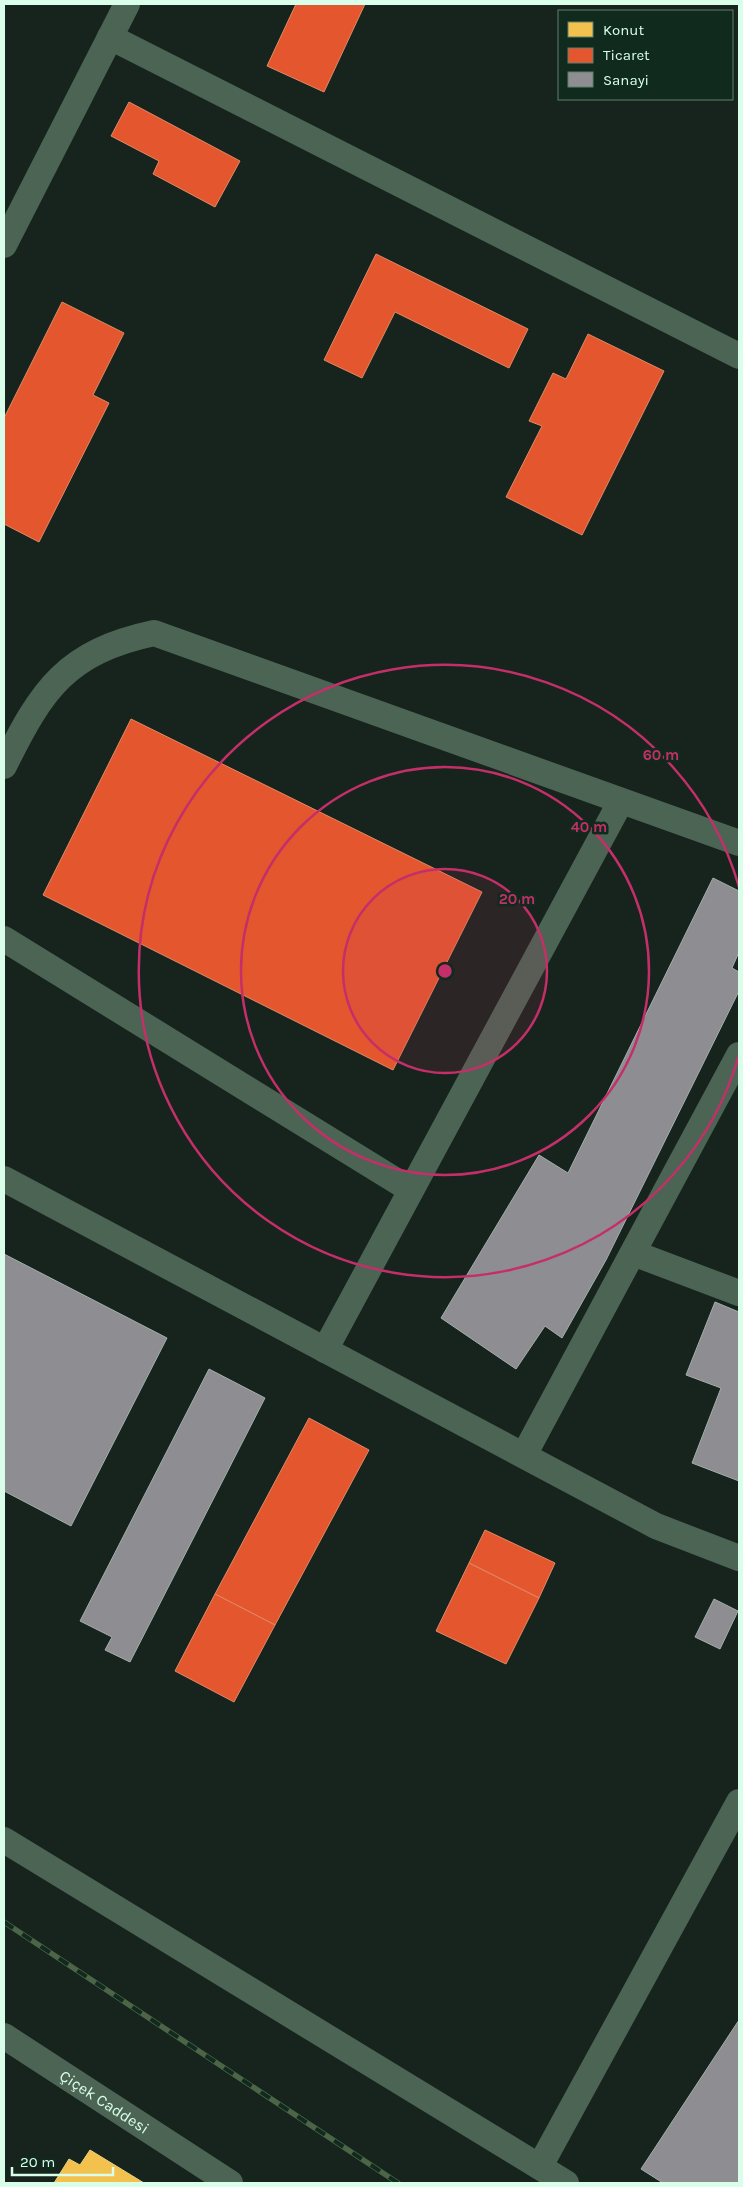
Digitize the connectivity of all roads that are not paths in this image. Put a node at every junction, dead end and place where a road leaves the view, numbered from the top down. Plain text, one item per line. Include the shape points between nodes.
1 (127, 4) edge
2 (110, 37) junction
3 (4, 245) edge
4 (739, 356) edge
5 (4, 766) edge
6 (621, 801) junction
7 (739, 843) edge
8 (4, 939) edge
9 (739, 1055) edge
10 (4, 1179) edge
11 (411, 1190) junction
12 (633, 1253) junction
13 (739, 1293) edge
14 (325, 1350) junction
15 (524, 1456) junction
16 (739, 1558) edge
17 (739, 1802) edge
18 (4, 1840) edge
19 (4, 2036) edge
20 (540, 2166) junction
21 (230, 2183) edge
22 (566, 2183) edge

1 - 2 street
2 - 3 street
2 - 4 street
5 - 6 street via 31,712 60,678 101,649 154,633
6 - 7 street
6 - 11 street
8 - 11 street
9 - 12 street
10 - 14 street
11 - 14 street
12 - 13 street
12 - 15 street
14 - 15 street
15 - 16 street via 656,1526
17 - 20 street
18 - 20 street
19 - 21 street, Çiçek Caddesi
20 - 22 street

